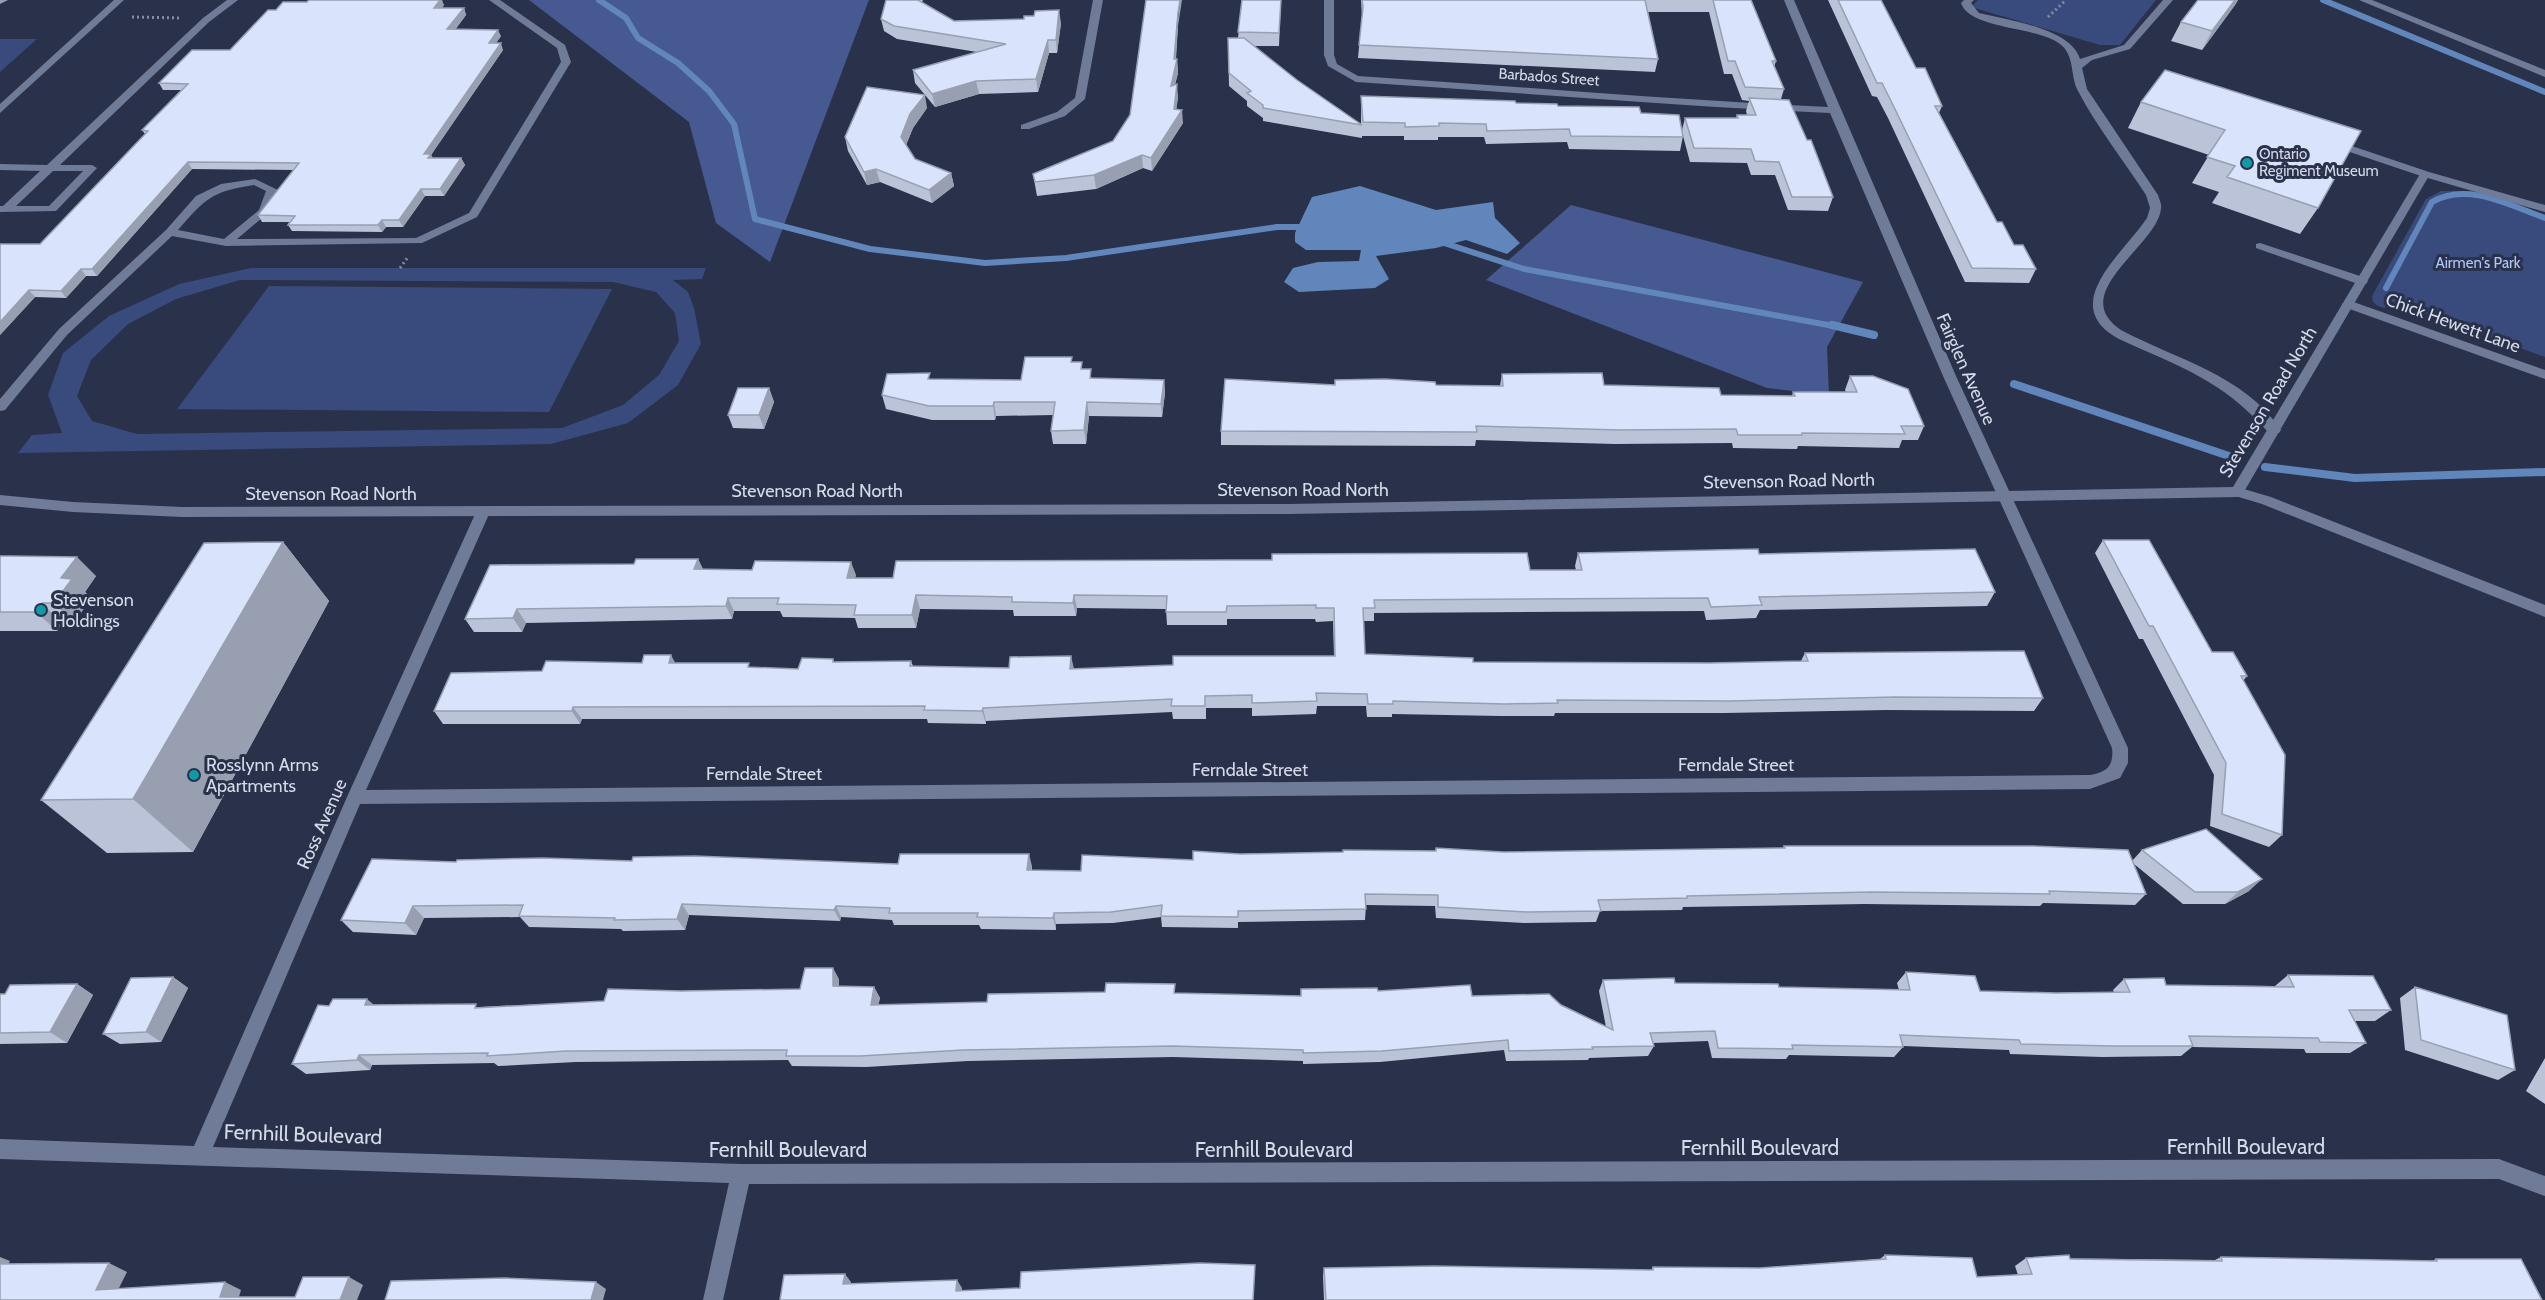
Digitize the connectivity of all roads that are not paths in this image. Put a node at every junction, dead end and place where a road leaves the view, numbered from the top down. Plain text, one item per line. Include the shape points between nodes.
1 (119, 0) edge
2 (233, 0) edge
3 (494, 0) edge
4 (1098, 0) edge
5 (1329, 0) edge
6 (1789, 0) edge
7 (1969, 0) edge
8 (2168, 0) edge
9 (2364, 0) edge
10 (2078, 66) junction
11 (2545, 74) edge
12 (0, 110) edge
13 (1833, 110) junction
14 (1025, 127) dead end
15 (2320, 138) edge
16 (0, 167) edge
17 (50, 168) junction
18 (2425, 174) junction
19 (3, 209) edge
20 (2545, 209) edge
21 (170, 232) junction
22 (226, 243) junction
23 (2260, 246) dead end
24 (2362, 281) junction
25 (2348, 304) junction
26 (2545, 375) edge
27 (0, 407) edge
28 (2274, 430) junction
29 (2237, 492) junction
30 (2001, 495) junction
31 (0, 500) edge
32 (483, 512) junction
33 (2545, 611) edge
34 (2120, 748) joint
35 (355, 797) junction
36 (0, 1149) edge
37 (200, 1154) junction
38 (741, 1174) junction
39 (2545, 1186) edge
40 (713, 1300) edge

1 - 12 street
2 - 17 street via 206,20
3 - 22 street via 562,47 566,62 473,215 418,241
4 - 14 street via 1080,99 1061,114
5 - 13 street, Barbados Street via 1329,55 1333,66 1356,80
6 - 13 street, Fairglen Avenue
7 - 10 street via 1968,9 1976,15 2064,42
8 - 10 street via 2127,47 2085,58
9 - 11 street
10 - 28 street via 2082,89 2142,178 2156,207 2153,219 2102,287 2099,313 2105,324 2121,336 2185,362 2217,380 2242,397
13 - 30 street, Fairglen Avenue
15 - 18 street
16 - 17 street
17 - 19 street
17 - 19 street via 92,168 52,209
18 - 20 street
18 - 24 street, Stevenson Road North
21 - 22 street
21 - 22 street via 200,198 225,186 255,182 272,190 264,211
21 - 27 street via 63,332
23 - 24 street
24 - 25 street, Stevenson Road North
25 - 26 street, Chick Hewett Lane
25 - 28 street, Stevenson Road North
28 - 29 street, Stevenson Road North
29 - 30 street, Stevenson Road North
29 - 33 street
30 - 32 street, Stevenson Road North via 1289,509
30 - 34 street, Fairglen Avenue
31 - 32 street, Stevenson Road North via 182,512
32 - 35 street, Ross Avenue
34 - 35 street, Ferndale Street via 2120,770 2110,778 2090,782
35 - 37 street, Ross Avenue
36 - 37 street, Fernhill Boulevard
37 - 38 street, Fernhill Boulevard
38 - 39 street, Fernhill Boulevard via 2499,1169
38 - 40 street

